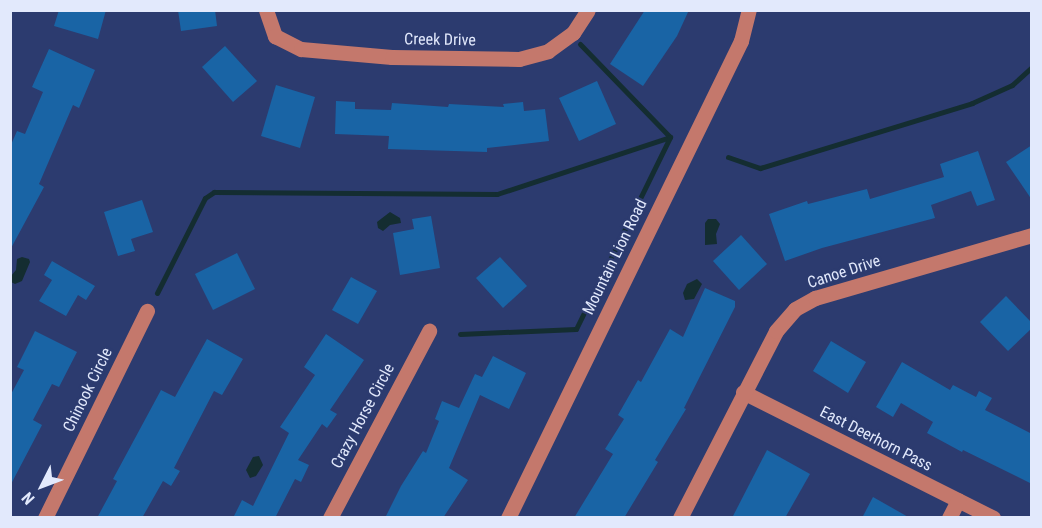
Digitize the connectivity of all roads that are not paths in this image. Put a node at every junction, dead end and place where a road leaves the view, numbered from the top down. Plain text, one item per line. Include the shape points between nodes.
1 (266, 10) edge
2 (588, 10) edge
3 (749, 10) edge
4 (1032, 235) edge
5 (147, 311) dead end
6 (429, 331) dead end
7 (744, 392) junction
8 (958, 500) junction
9 (45, 518) edge
10 (330, 518) edge
11 (508, 518) edge
12 (680, 518) edge
13 (949, 518) edge
14 (993, 518) edge

1 - 2 street, Creek Drive via 275,36 301,49 392,57 519,59 548,51 573,33
3 - 11 street, Mountain Lion Road via 741,41
4 - 7 street, Canoe Drive via 815,298 795,309 776,331
5 - 9 street, Chinook Circle
6 - 10 street, Crazy Horse Circle
7 - 8 street, East Deerhorn Pass
7 - 12 street, Canoe Drive
8 - 13 street
8 - 14 street, East Deerhorn Pass

